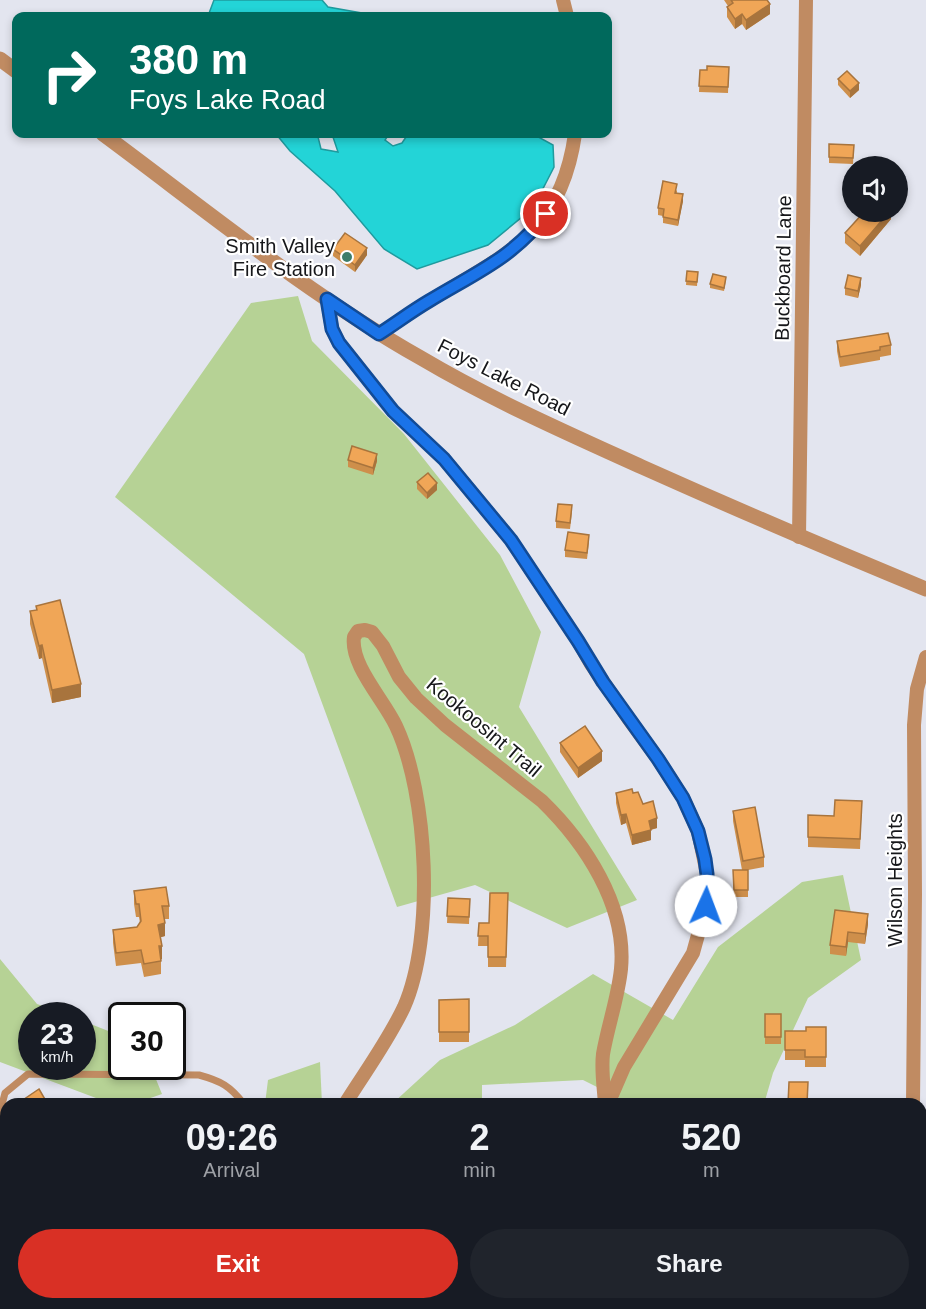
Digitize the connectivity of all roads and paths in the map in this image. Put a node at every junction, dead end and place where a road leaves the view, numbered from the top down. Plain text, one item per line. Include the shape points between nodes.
1 (807, 0) edge
2 (108, 138) edge
3 (573, 138) edge
4 (327, 299) junction
5 (379, 334) junction
6 (799, 537) junction
7 (926, 589) edge
8 (926, 657) edge
9 (4, 1098) edge
10 (240, 1098) edge
11 (349, 1098) edge
12 (605, 1098) edge
13 (609, 1098) edge
14 (913, 1098) edge

1 - 6 street, Buckboard Lane
2 - 4 street, Foys Lake Road
3 - 5 street via 556,197 521,244
4 - 5 street, Foys Lake Road
4 - 13 street, Kookoosint Trail via 332,329 339,343 393,411 444,459 511,540 664,769 698,831 707,882 706,906 693,953
5 - 6 street, Foys Lake Road via 506,404
6 - 7 street, Foys Lake Road
8 - 14 street, Wilson Heights via 917,688 914,726
9 - 10 lane via 28,1074 199,1076 219,1080
11 - 12 street, Kookoosint Trail via 404,1006 416,969 425,898 417,806 404,747 385,705 354,654 354,637 365,630 378,638 399,677 425,707 559,818 600,879 618,924 621,946 616,1000 603,1052

